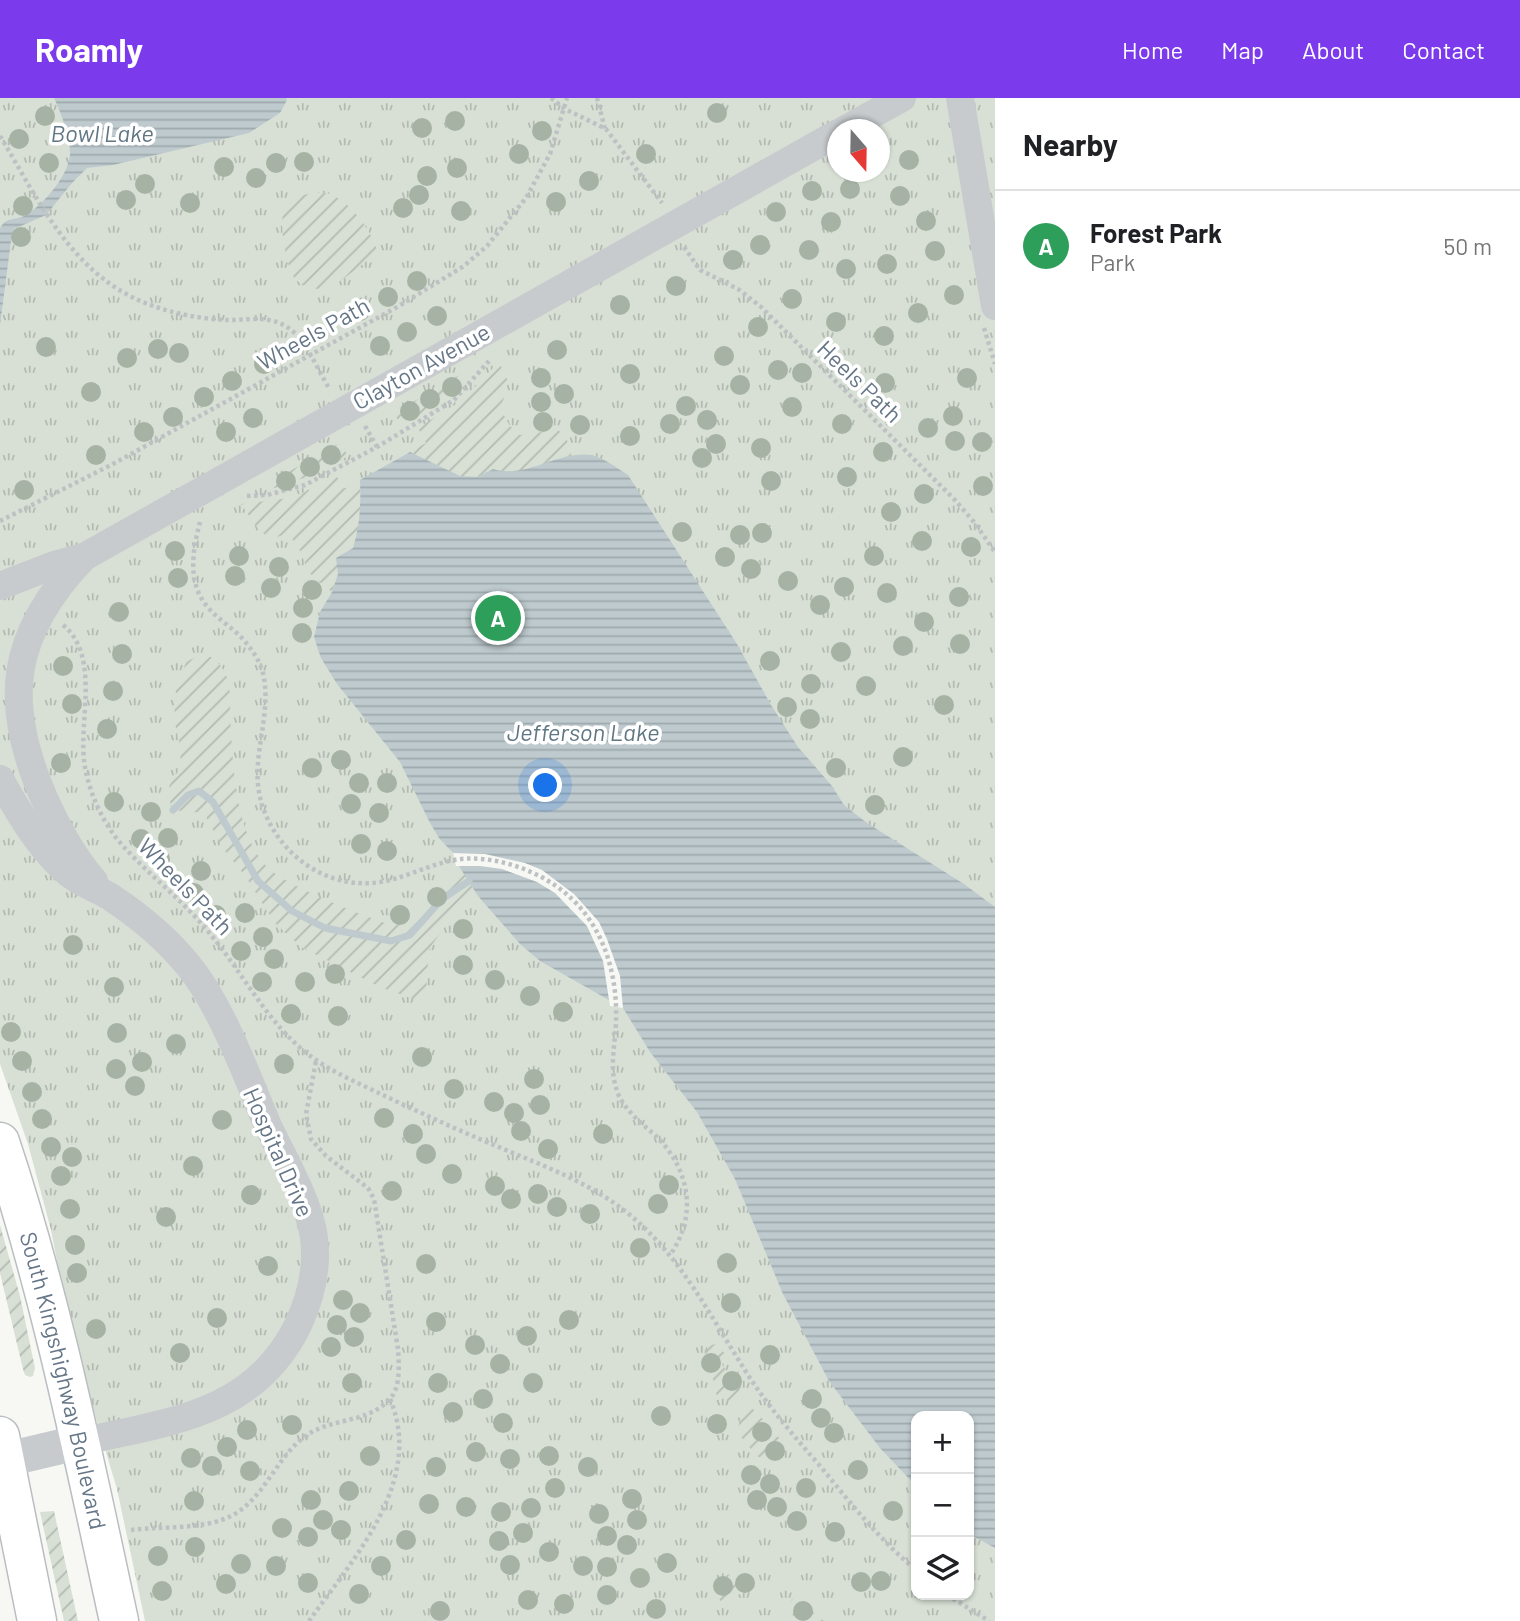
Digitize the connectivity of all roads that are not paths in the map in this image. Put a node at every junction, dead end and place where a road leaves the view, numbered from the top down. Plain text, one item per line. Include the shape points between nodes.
1 (902, 98) edge
2 (961, 98) edge
3 (864, 119) edge
4 (827, 139) edge
5 (995, 306) edge
6 (84, 557) junction
7 (0, 586) edge
8 (0, 779) edge
9 (108, 896) junction
10 (0, 1142) edge
11 (80, 1442) junction
12 (2, 1452) edge
13 (37, 1621) edge
14 (119, 1621) edge

1 - 3 street
2 - 5 street
4 - 6 street, Clayton Avenue
6 - 7 street, Clayton Avenue
6 - 9 street, Hospital Drive via 50,596 33,626 22,662 18,708 32,770 48,806 86,872
8 - 9 street, Hospital Drive via 47,854 70,875
9 - 11 street, Hospital Drive via 166,940 206,993 310,1219 316,1268 292,1336 278,1359 236,1396 205,1411
10 - 11 main road, South Kingshighway Boulevard via 36,1263
11 - 12 street
11 - 14 main road, South Kingshighway Boulevard
12 - 13 main road

